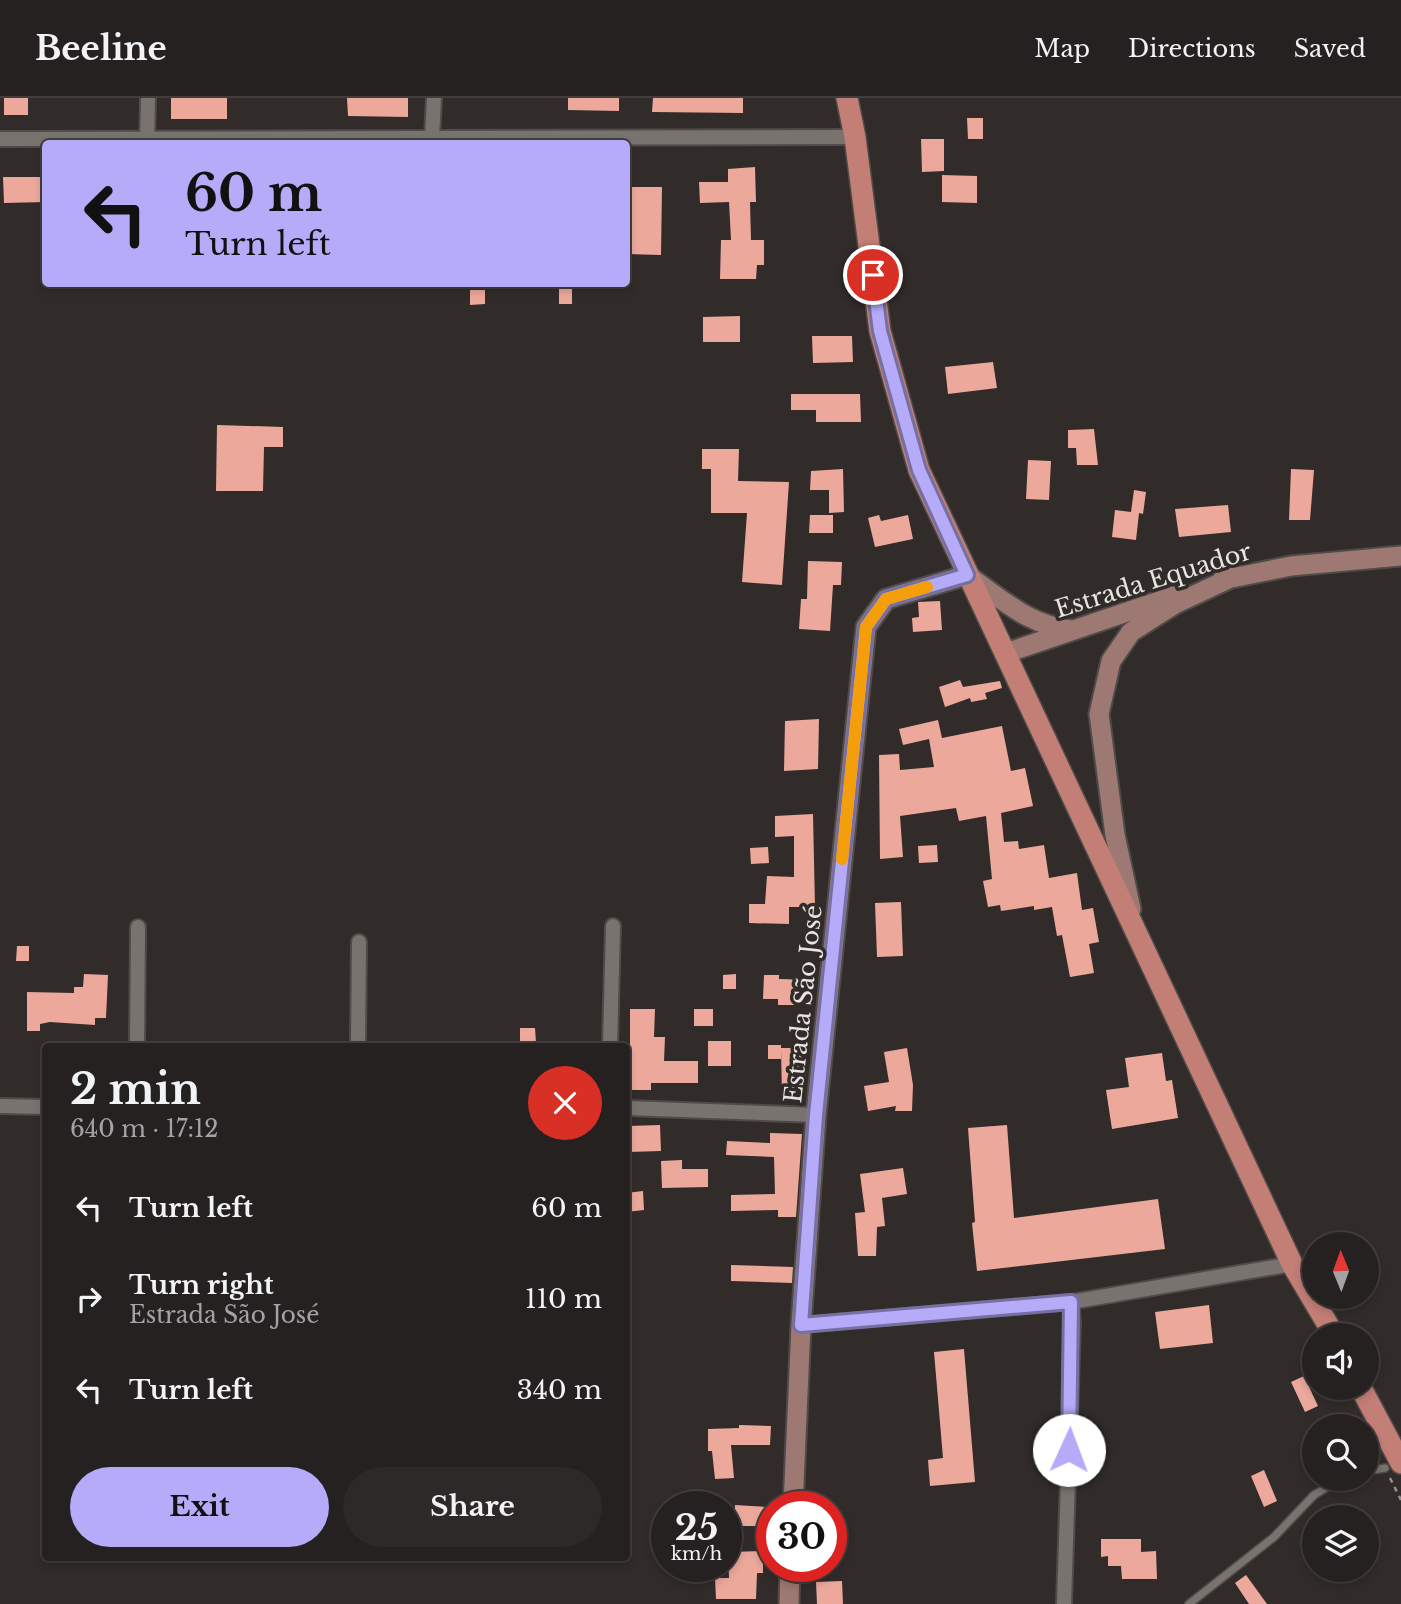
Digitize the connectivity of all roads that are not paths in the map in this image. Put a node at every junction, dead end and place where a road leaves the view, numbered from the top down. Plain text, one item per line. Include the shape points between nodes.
1 (148, 98) edge
2 (434, 98) edge
3 (847, 98) edge
4 (855, 137) junction
5 (0, 139) edge
6 (432, 139) junction
7 (49, 140) edge
8 (147, 140) edge
9 (337, 140) edge
10 (1401, 556) edge
11 (967, 575) junction
12 (1235, 576) junction
13 (1072, 630) junction
14 (1006, 653) junction
15 (613, 926) dead end
16 (138, 927) dead end
17 (1136, 930) junction
18 (359, 942) dead end
19 (137, 1043) edge
20 (358, 1043) edge
21 (610, 1043) edge
22 (0, 1105) edge
23 (42, 1107) edge
24 (630, 1108) edge
25 (816, 1115) junction
26 (1292, 1264) junction
27 (1071, 1302) junction
28 (1327, 1323) edge
29 (801, 1325) junction
30 (1367, 1400) edge
31 (1393, 1466) edge
32 (794, 1491) edge
33 (1321, 1491) edge
34 (790, 1582) edge
35 (789, 1604) edge
36 (1064, 1604) edge
37 (1189, 1604) edge

1 - 8 street
2 - 6 street
3 - 4 main road
4 - 6 street
4 - 11 main road via 880,331 919,470
5 - 7 street
6 - 9 street
10 - 12 street, Estrada Equador
11 - 13 street via 1020,614
11 - 14 main road
11 - 25 street, Estrada São José via 886,599 866,627
12 - 13 street, Estrada Equador
12 - 17 street via 1175,604 1131,632 1111,661 1099,713 1115,835
13 - 14 street, Estrada Equador
14 - 17 main road
15 - 21 street
16 - 19 street
17 - 26 main road
18 - 20 street
22 - 23 street
24 - 25 street
25 - 29 street, Estrada São José
26 - 27 street
26 - 28 main road
27 - 29 street
27 - 36 street
29 - 32 street, Estrada São José
30 - 31 main road
33 - 37 lane via 1274,1537
34 - 35 street

